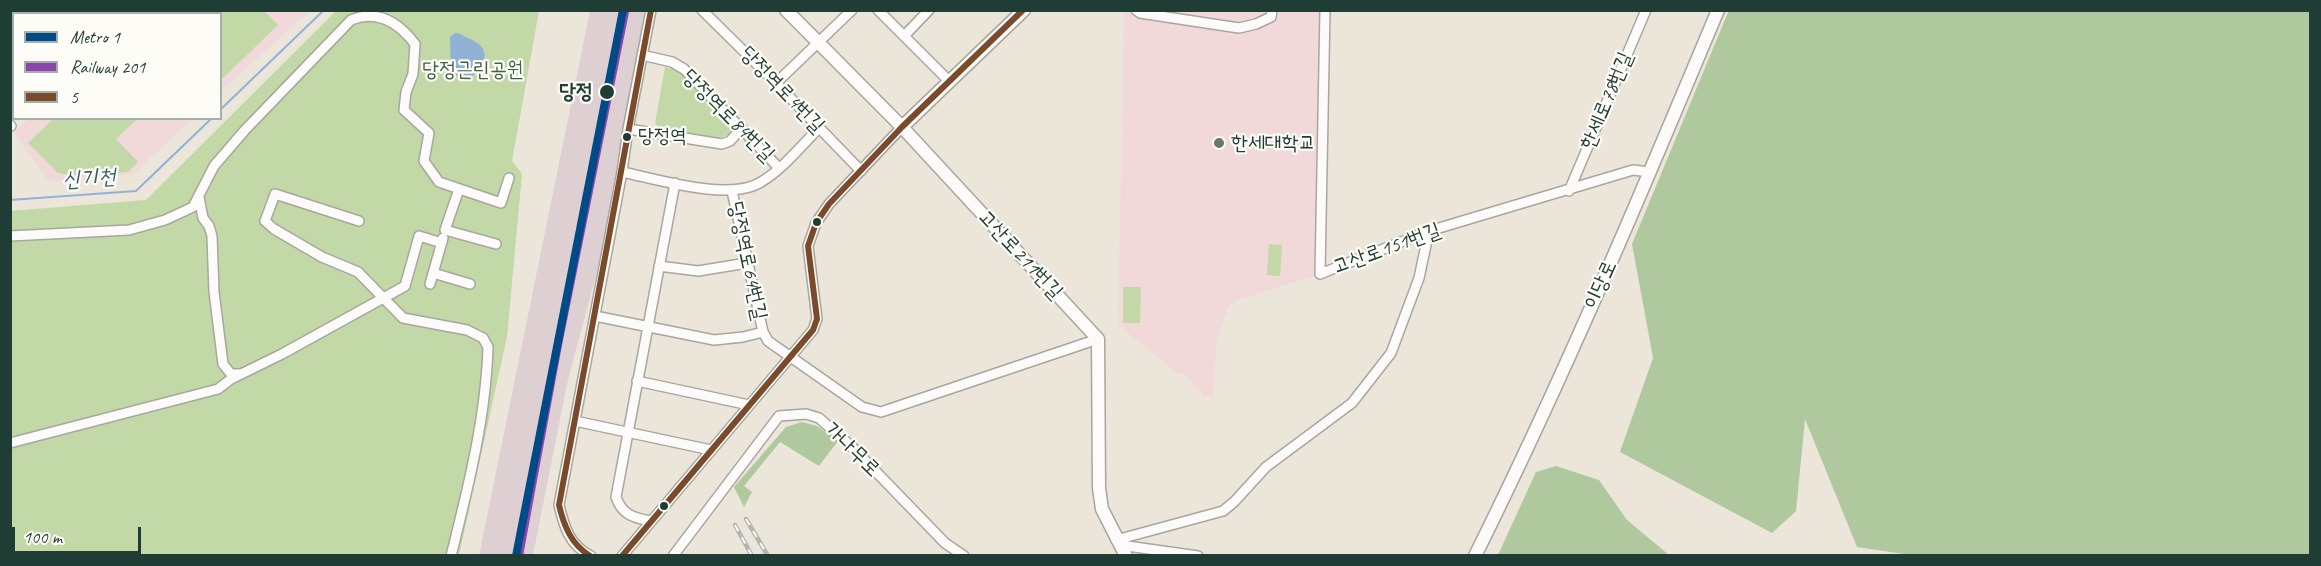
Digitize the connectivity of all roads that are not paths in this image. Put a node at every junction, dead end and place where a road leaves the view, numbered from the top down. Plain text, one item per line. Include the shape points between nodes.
1 (651, 10) edge
2 (702, 10) edge
3 (786, 10) edge
4 (852, 10) edge
5 (878, 10) edge
6 (929, 10) edge
7 (1024, 10) edge
8 (1136, 10) edge
9 (1272, 10) edge
10 (1325, 10) edge
11 (1646, 10) edge
12 (1718, 10) edge
13 (904, 36) junction
14 (819, 43) junction
15 (642, 56) junction
16 (950, 81) junction
17 (776, 83) junction
18 (903, 127) junction
19 (742, 128) junction
20 (628, 129) junction
21 (818, 129) junction
22 (779, 168) junction
23 (861, 171) junction
24 (622, 172) junction
25 (1650, 172) junction
26 (509, 178) dead end
27 (675, 183) junction
28 (459, 189) junction
29 (732, 191) junction
30 (1569, 191) junction
31 (199, 196) junction
32 (359, 221) dead end
33 (446, 230) junction
34 (1429, 231) junction
35 (10, 236) edge
36 (442, 243) junction
37 (496, 244) dead end
38 (747, 263) junction
39 (659, 266) junction
40 (433, 273) junction
41 (430, 284) dead end
42 (470, 284) dead end
43 (384, 299) junction
44 (595, 315) junction
45 (648, 326) junction
46 (763, 332) junction
47 (1098, 339) junction
48 (790, 358) junction
49 (240, 374) junction
50 (638, 381) junction
51 (749, 405) junction
52 (575, 421) junction
53 (628, 433) junction
54 (10, 443) edge
55 (711, 450) junction
56 (651, 521) junction
57 (1121, 547) edge
58 (451, 555) edge
59 (591, 555) edge
60 (622, 555) edge
61 (673, 555) edge
62 (964, 555) edge
63 (1198, 555) edge
64 (1475, 555) edge

1 - 15 street
2 - 17 street, 당정역로4번길
3 - 14 street, 고산로211번길
4 - 14 street
5 - 13 street
6 - 13 street
7 - 16 street
8 - 9 street via 1239,27 1270,17
10 - 34 street, 고산로151번길 via 1320,274
11 - 30 street, 한세로78번길
12 - 25 street, 이당로
13 - 16 street
14 - 17 street
14 - 18 street, 고산로211번길
15 - 19 street, 당정역로84번길 via 672,62 684,69
15 - 20 street
16 - 18 street
17 - 21 street, 당정역로4번길
18 - 23 street
18 - 47 street, 고산로211번길
19 - 20 street via 722,144
19 - 22 street, 당정역로84번길
20 - 24 street
21 - 22 street
21 - 23 street, 당정역로4번길
22 - 29 street via 760,183
23 - 48 street via 816,223 808,246 817,319
24 - 27 street
24 - 44 street
25 - 30 street, 고산로151번길 via 1633,170
25 - 64 street, 이당로 via 1518,470
26 - 28 street via 501,203
27 - 29 street
27 - 39 street
28 - 31 street via 438,182 430,172 424,161 429,133 404,110 415,44 407,33 384,18 360,16 351,20 245,130 214,166
28 - 33 street
29 - 38 street, 당정역로64번길
30 - 34 street, 고산로151번길
31 - 35 street via 193,207 129,230
31 - 49 street via 212,236 223,364 231,374
32 - 43 street via 275,194 265,220 322,257 358,272
33 - 36 street
33 - 37 street
34 - 57 street via 1419,278 1391,353 1352,403 1266,467 1223,511
36 - 40 street
36 - 43 street via 419,236 405,286
38 - 39 street via 698,271
38 - 46 street, 당정역로64번길
39 - 45 street
40 - 41 street
40 - 42 street
43 - 49 street
43 - 58 street via 403,318 467,330 483,338 488,347 475,447
44 - 45 street, 당정역로64번길
44 - 52 street
45 - 46 street, 당정역로64번길 via 714,340
45 - 50 street
46 - 48 street, 당정역로64번길 via 768,341
47 - 48 street, 당정역로64번길 via 881,412 862,407
47 - 57 street via 1099,488 1102,509
48 - 51 street
49 - 54 street via 218,389
50 - 51 street
50 - 53 street
51 - 55 street
52 - 53 street
52 - 59 street via 559,505 565,532
53 - 55 street
53 - 56 street via 616,497 620,507 632,517
55 - 56 street
56 - 60 street
57 - 63 street
61 - 62 street, 가나무로 via 779,416 806,414 819,418 852,447 945,543

